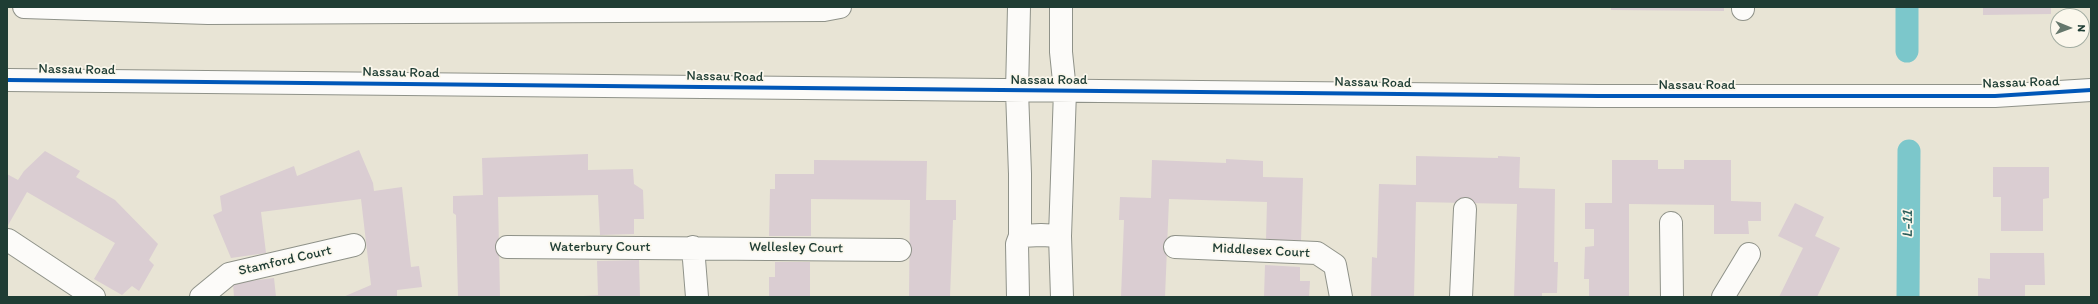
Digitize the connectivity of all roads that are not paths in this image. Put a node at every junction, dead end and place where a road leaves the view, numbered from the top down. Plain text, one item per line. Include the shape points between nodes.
1 (24, 7) edge
2 (840, 7) edge
3 (1019, 7) edge
4 (1060, 7) edge
5 (620, 9) edge
6 (209, 10) edge
7 (7, 80) edge
8 (2091, 90) edge
9 (1065, 91) junction
10 (1017, 92) junction
11 (1465, 209) dead end
12 (1671, 223) dead end
13 (1020, 236) junction
14 (1060, 236) junction
15 (8, 240) edge
16 (354, 245) dead end
17 (507, 247) dead end
18 (693, 247) junction
19 (1175, 247) dead end
20 (900, 250) dead end
21 (1749, 254) dead end
22 (94, 297) edge
23 (201, 297) edge
24 (697, 297) edge
25 (1018, 297) edge
26 (1062, 297) edge
27 (1341, 297) edge
28 (1461, 297) edge
29 (1672, 297) edge
30 (1723, 297) edge

1 - 6 street
2 - 5 street via 824,10
3 - 10 street
4 - 9 street
5 - 6 street
7 - 10 street, Nassau Road
8 - 9 street, Nassau Road via 1995,96
9 - 10 street, Nassau Road
9 - 14 street
10 - 13 street
11 - 28 street
12 - 29 street
13 - 14 street
13 - 25 street via 1017,244
14 - 26 street
15 - 22 street
16 - 23 street, Stamford Court via 229,274
17 - 18 street, Waterbury Court
18 - 20 street, Wellesley Court
18 - 24 street
19 - 27 street, Middlesex Court via 1317,253 1335,265
21 - 30 street

